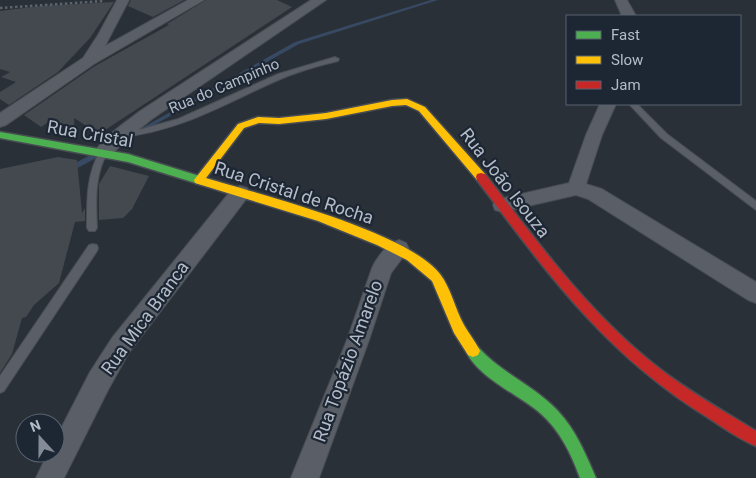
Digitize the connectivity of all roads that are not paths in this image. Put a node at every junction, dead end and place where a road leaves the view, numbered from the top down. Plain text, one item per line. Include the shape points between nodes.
1 (123, 0) edge
2 (198, 0) edge
3 (320, 0) edge
4 (621, 0) edge
5 (628, 15) edge
6 (335, 59) dead end
7 (88, 61) junction
8 (608, 105) edge
9 (634, 105) edge
10 (0, 120) edge
11 (122, 134) junction
12 (0, 135) edge
13 (103, 153) junction
14 (172, 172) joint
15 (199, 180) junction
16 (576, 188) junction
17 (240, 193) junction
18 (502, 205) junction
19 (756, 206) edge
20 (92, 228) dead end
21 (93, 248) dead end
22 (399, 249) junction
23 (756, 293) edge
24 (0, 387) edge
25 (756, 439) edge
26 (50, 478) edge
27 (305, 478) edge
28 (588, 478) edge

1 - 7 street
2 - 7 street
3 - 11 street
4 - 5 street
6 - 11 lane, Rua do Campinho via 273,79 200,114 145,132
7 - 10 street
8 - 16 street
9 - 19 lane via 664,136
11 - 13 street
12 - 13 street, Rua Cristal
13 - 14 street, Rua Cristal
13 - 20 lane via 96,164 92,182
14 - 15 street, Rua Cristal de Rocha
15 - 17 street, Rua Cristal de Rocha
15 - 18 street, Rua João Isouza via 241,126 249,122 326,116 392,102 407,102 422,108
16 - 18 street
16 - 23 street via 595,194
17 - 22 street, Rua Cristal de Rocha via 322,217
17 - 26 street, Rua Mica Branca via 120,346
18 - 25 street, Rua João Isouza via 557,277 624,346 688,398
21 - 24 lane
22 - 27 street, Rua Topázio Amarelo via 382,268
22 - 28 street, Rua Cristal de Rocha via 436,278 475,355 557,419

